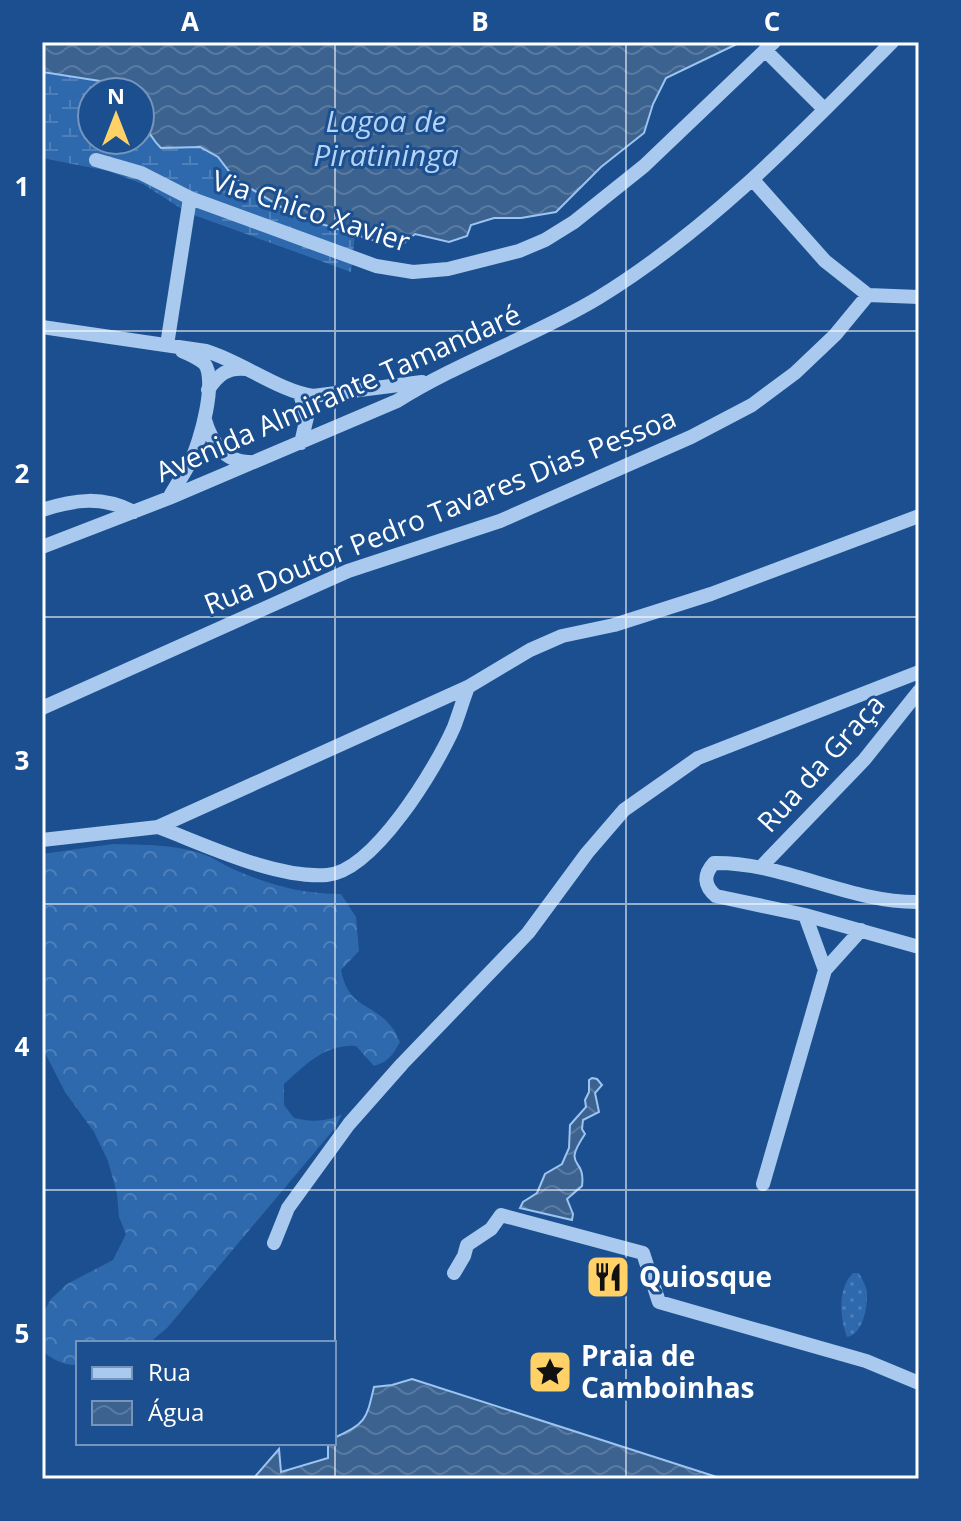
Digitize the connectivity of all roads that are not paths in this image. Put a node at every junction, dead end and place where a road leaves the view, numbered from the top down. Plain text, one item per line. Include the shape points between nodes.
1 (892, 42) edge
2 (770, 46) edge
3 (824, 109) junction
4 (96, 160) dead end
5 (753, 180) junction
6 (190, 198) junction
7 (868, 295) junction
8 (919, 297) edge
9 (42, 327) edge
10 (167, 345) junction
11 (254, 370) junction
12 (431, 380) junction
13 (208, 390) junction
14 (300, 394) junction
15 (204, 419) junction
16 (301, 443) junction
17 (254, 462) junction
18 (169, 498) junction
19 (42, 510) edge
20 (134, 512) junction
21 (919, 516) edge
22 (42, 547) edge
23 (919, 672) edge
24 (468, 687) junction
25 (919, 691) edge
26 (42, 708) edge
27 (158, 827) junction
28 (42, 840) edge
29 (761, 867) junction
30 (919, 902) edge
31 (805, 915) junction
32 (861, 930) junction
33 (919, 947) edge
34 (825, 970) junction
35 (763, 1184) dead end
36 (274, 1243) dead end
37 (454, 1273) dead end
38 (919, 1383) edge

1 - 3 street, Avenida Almirante Tamandaré
2 - 3 street
2 - 6 street, Via Chico Xavier via 644,166 574,222 519,251 413,272 376,266
3 - 5 street, Avenida Almirante Tamandaré
4 - 6 street, Via Chico Xavier via 141,173
5 - 7 street via 825,261
5 - 12 street, Avenida Almirante Tamandaré via 652,262 598,297 530,336
6 - 10 street
7 - 8 street
7 - 26 street, Rua Doutor Pedro Tavares Dias Pessoa via 795,373 752,405 691,437 500,521 348,571
9 - 10 street
10 - 11 street via 206,351
10 - 13 street via 203,363
11 - 13 street via 229,369
11 - 14 street
12 - 14 street via 326,396
12 - 16 street, Avenida Almirante Tamandaré via 397,401
13 - 15 street
14 - 16 street via 307,417
15 - 17 street via 223,452 240,462
15 - 18 street via 191,461
16 - 17 street, Avenida Almirante Tamandaré
17 - 18 street, Avenida Almirante Tamandaré
18 - 20 street, Avenida Almirante Tamandaré
19 - 20 street, Avenida Almirante Tamandaré via 103,500
20 - 22 street, Avenida Almirante Tamandaré
21 - 24 street via 711,594 562,636
23 - 36 street via 698,758 624,810 528,933 349,1124 288,1208
24 - 27 street
24 - 27 street via 453,728 402,813 361,860 345,870 297,874
25 - 29 street, Rua da Graça via 864,760
27 - 28 street
29 - 30 street via 891,902
29 - 31 street via 714,863 707,889 716,896
31 - 32 street
31 - 34 street
32 - 33 street
32 - 34 street
34 - 35 street
37 - 38 street via 467,1245 501,1215 643,1253 659,1302 866,1361

